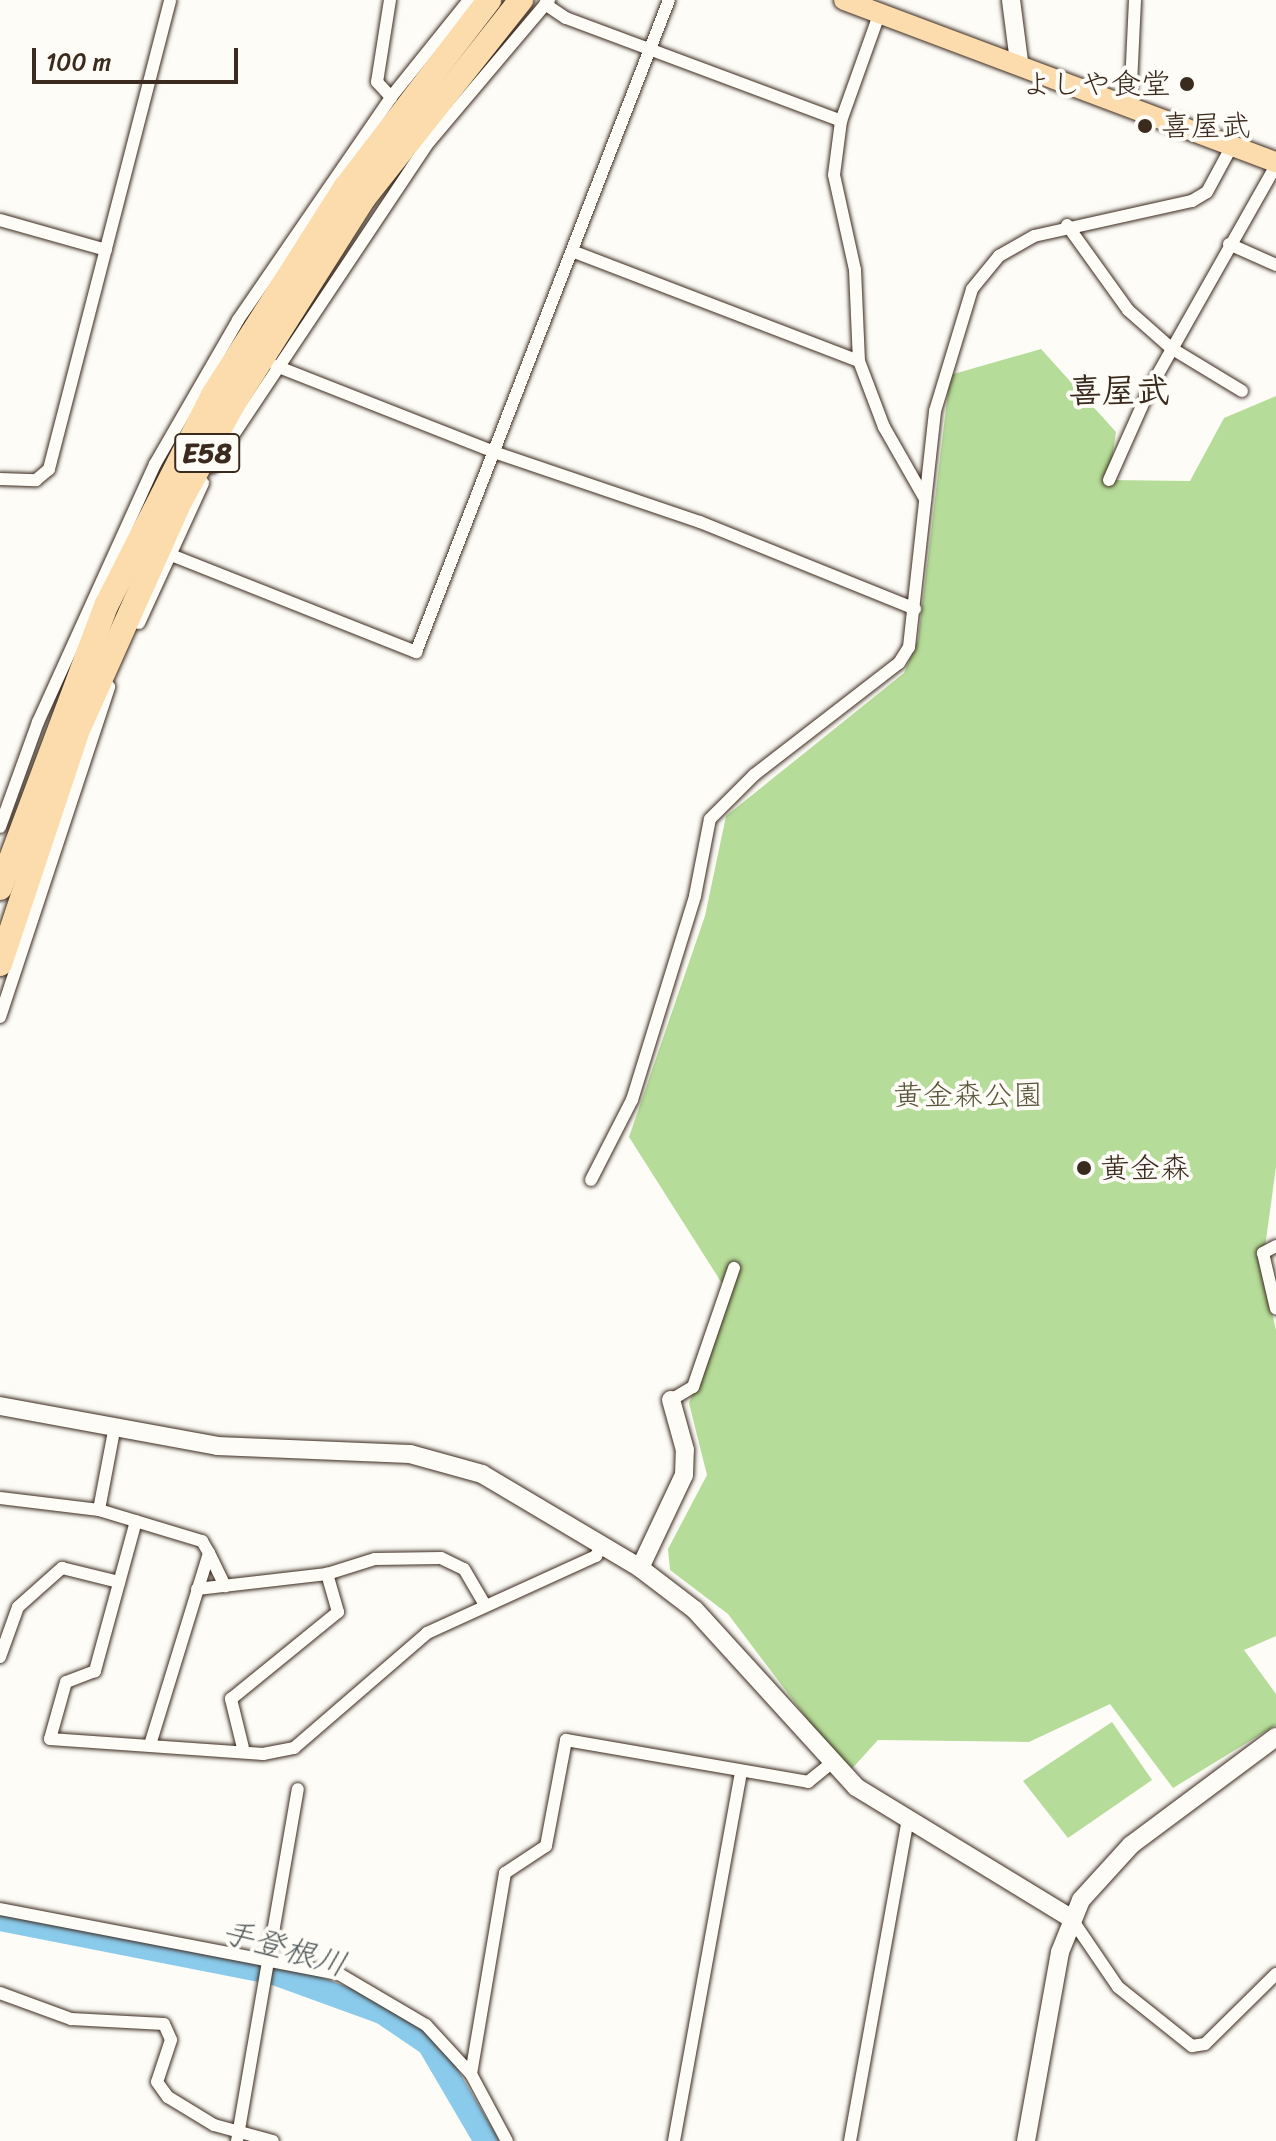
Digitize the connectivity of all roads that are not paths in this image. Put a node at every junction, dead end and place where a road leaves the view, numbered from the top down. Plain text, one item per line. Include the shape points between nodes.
1 (170, 0) edge
2 (390, 0) edge
3 (469, 0) edge
4 (489, 0) edge
5 (669, 0) edge
6 (844, 0) edge
7 (1011, 0) edge
8 (1135, 0) edge
9 (538, 1) edge
10 (880, 12) junction
11 (650, 49) junction
12 (1019, 62) junction
13 (391, 97) junction
14 (1130, 106) junction
15 (841, 121) junction
16 (1233, 144) junction
17 (1276, 163) edge
18 (0, 220) edge
19 (1067, 225) junction
20 (1229, 244) junction
21 (106, 250) junction
22 (572, 251) junction
23 (1276, 265) edge
24 (1171, 348) junction
25 (859, 361) junction
26 (276, 366) junction
27 (1242, 391) dead end
28 (494, 452) junction
29 (0, 479) edge
30 (1109, 480) dead end
31 (925, 499) junction
32 (171, 555) junction
33 (915, 609) junction
34 (0, 827) edge
35 (0, 888) edge
36 (0, 964) edge
37 (0, 1017) edge
38 (591, 1180) dead end
39 (1276, 1246) edge
40 (734, 1268) dead end
41 (1276, 1309) edge
42 (671, 1400) joint
43 (0, 1406) edge
44 (114, 1431) junction
45 (0, 1498) edge
46 (99, 1510) junction
47 (136, 1521) junction
48 (602, 1544) junction
49 (209, 1553) junction
50 (640, 1568) junction
51 (327, 1574) junction
52 (119, 1582) junction
53 (225, 1586) junction
54 (197, 1589) junction
55 (485, 1605) junction
56 (0, 1657) edge
57 (1276, 1737) edge
58 (151, 1742) junction
59 (244, 1752) junction
60 (830, 1764) junction
61 (741, 1774) junction
62 (298, 1789) dead end
63 (907, 1823) junction
64 (0, 1909) edge
65 (1071, 1918) junction
66 (268, 1962) junction
67 (1276, 1974) edge
68 (0, 1993) edge
69 (471, 2074) junction
70 (237, 2136) edge
71 (273, 2141) edge
72 (507, 2141) edge
73 (674, 2141) edge
74 (850, 2141) edge
75 (1026, 2141) edge

1 - 21 street
2 - 13 street via 377,82
3 - 13 street
4 - 35 highway, E58 via 345,188 206,408 107,604
5 - 11 street
6 - 10 main road
7 - 12 street
8 - 14 street
9 - 11 street
9 - 26 street via 429,142
9 - 36 highway, E58 via 364,198 232,406 181,500 77,732
10 - 12 main road
10 - 15 street
11 - 15 street
11 - 22 street
12 - 14 main road
13 - 34 street via 238,320 155,464 44,707
14 - 16 main road
15 - 25 street via 834,175 855,270
16 - 17 main road
16 - 19 street via 1207,192 1192,201
17 - 20 street
18 - 21 street
19 - 24 street via 1128,310
19 - 31 street via 1014,246 972,289 935,411
20 - 23 street
20 - 24 street
21 - 29 street via 49,469 36,480
22 - 25 street
22 - 28 street
24 - 27 street
24 - 30 street
25 - 31 street via 884,427
26 - 28 street
26 - 32 street via 205,477
28 - 32 street via 416,652
28 - 33 street via 700,522
31 - 33 street
32 - 37 street via 112,677
33 - 38 street via 912,637 899,663 754,775 710,819 695,896 632,1100
39 - 41 street via 1263,1253
40 - 42 street via 693,1387
42 - 50 street via 685,1450 684,1475
43 - 44 street
44 - 46 street
44 - 48 street via 217,1446 430,1457 482,1474
45 - 46 street
46 - 47 street
47 - 49 street via 202,1541
47 - 52 street
48 - 50 street
48 - 55 street via 596,1556
49 - 53 street
49 - 54 street
50 - 60 street via 720,1633
51 - 53 street
51 - 55 street via 375,1559 441,1558 464,1569
51 - 59 street via 338,1612 231,1699
52 - 56 street via 62,1568 18,1607
52 - 58 street via 95,1671 66,1682 50,1739
53 - 54 street
54 - 58 street
55 - 59 street via 427,1633 294,1748
57 - 65 street via 1131,1845 1095,1881
58 - 59 street
60 - 61 street via 808,1782
60 - 63 street
61 - 69 street via 566,1740 546,1846 505,1873
61 - 73 street
62 - 66 street
63 - 65 street
63 - 74 street
64 - 66 street
65 - 67 street via 1118,1987 1192,2046 1205,2044
65 - 75 street via 1049,2004
66 - 69 street via 339,1974 369,1988 426,2025
66 - 70 street
68 - 70 street via 71,2019 164,2024 171,2040 157,2082 162,2090
69 - 72 street
70 - 71 street

